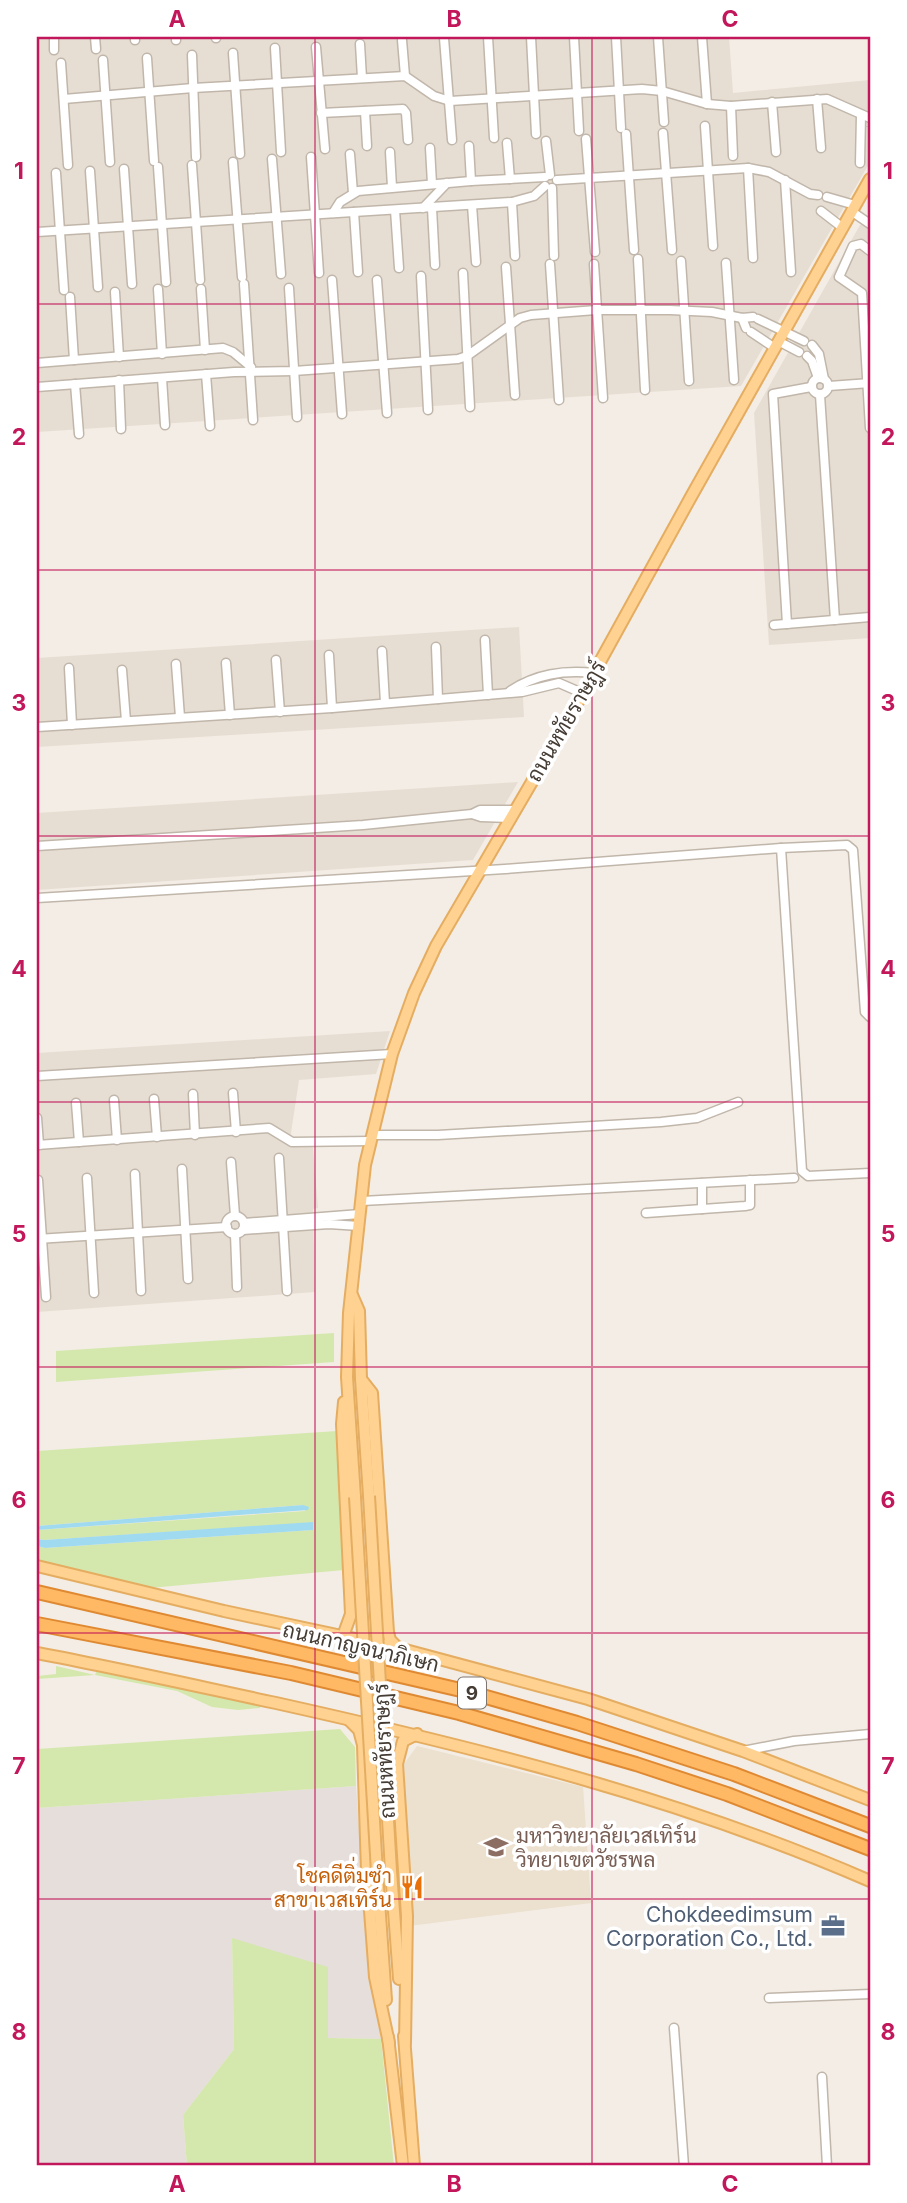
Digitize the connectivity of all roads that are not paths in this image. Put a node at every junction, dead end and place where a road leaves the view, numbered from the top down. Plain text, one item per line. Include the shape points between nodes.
1 (54, 37) edge
2 (95, 37) edge
3 (488, 37) edge
4 (531, 37) edge
5 (573, 37) edge
6 (615, 37) edge
7 (658, 37) edge
8 (702, 37) edge
9 (444, 38) edge
10 (402, 40) dead end
11 (360, 44) dead end
12 (316, 47) dead end
13 (275, 48) dead end
14 (96, 49) dead end
15 (54, 50) dead end
16 (233, 53) dead end
17 (191, 55) dead end
18 (147, 58) dead end
19 (103, 60) dead end
20 (61, 63) dead end
21 (405, 76) junction
22 (362, 78) junction
23 (318, 81) junction
24 (277, 84) junction
25 (235, 87) junction
26 (193, 88) junction
27 (619, 89) junction
28 (662, 91) junction
29 (149, 92) junction
30 (577, 92) junction
31 (535, 95) junction
32 (106, 96) junction
33 (64, 99) junction
34 (492, 99) junction
35 (817, 99) junction
36 (450, 101) junction
37 (772, 102) junction
38 (707, 104) junction
39 (731, 106) junction
40 (365, 111) junction
41 (321, 113) junction
42 (867, 119) edge
43 (664, 122) dead end
44 (705, 126) dead end
45 (579, 131) dead end
46 (663, 133) dead end
47 (536, 134) dead end
48 (494, 138) dead end
49 (586, 138) dead end
50 (408, 140) dead end
51 (452, 140) dead end
52 (546, 141) dead end
53 (507, 144) dead end
54 (368, 146) dead end
55 (469, 146) dead end
56 (430, 148) dead end
57 (821, 148) dead end
58 (325, 149) dead end
59 (281, 152) dead end
60 (390, 152) dead end
61 (776, 152) dead end
62 (240, 154) dead end
63 (350, 154) dead end
64 (733, 156) dead end
65 (311, 157) dead end
66 (272, 159) dead end
67 (110, 162) dead end
68 (233, 162) dead end
69 (860, 163) dead end
70 (68, 165) dead end
71 (748, 168) junction
72 (124, 169) dead end
73 (90, 170) dead end
74 (708, 171) junction
75 (56, 173) dead end
76 (666, 173) junction
77 (629, 175) junction
78 (589, 178) junction
79 (510, 179) junction
80 (870, 179) edge
81 (785, 180) junction
82 (471, 181) junction
83 (550, 181) junction
84 (447, 183) junction
85 (432, 184) junction
86 (392, 187) junction
87 (353, 193) junction
88 (822, 196) junction
89 (512, 202) junction
90 (814, 204) dead end
91 (471, 205) junction
92 (427, 208) junction
93 (853, 208) junction
94 (395, 210) junction
95 (354, 212) junction
96 (314, 213) junction
97 (333, 213) junction
98 (276, 215) junction
99 (237, 218) junction
100 (197, 220) junction
101 (162, 223) junction
102 (870, 224) edge
103 (128, 225) junction
104 (94, 227) junction
105 (843, 228) junction
106 (60, 230) junction
107 (37, 232) edge
108 (713, 246) dead end
109 (634, 250) dead end
110 (673, 250) dead end
111 (870, 251) edge
112 (594, 252) dead end
113 (515, 256) dead end
114 (753, 258) dead end
115 (638, 259) dead end
116 (681, 261) dead end
117 (476, 262) dead end
118 (594, 264) dead end
119 (726, 264) dead end
120 (435, 265) dead end
121 (506, 267) dead end
122 (399, 268) dead end
123 (358, 272) dead end
124 (792, 272) dead end
125 (318, 273) dead end
126 (463, 273) dead end
127 (281, 274) dead end
128 (421, 276) dead end
129 (200, 280) dead end
130 (332, 280) dead end
131 (377, 280) dead end
132 (166, 282) dead end
133 (132, 284) dead end
134 (98, 287) dead end
135 (289, 288) dead end
136 (158, 289) dead end
137 (201, 289) dead end
138 (115, 292) dead end
139 (596, 310) junction
140 (641, 310) junction
141 (684, 310) junction
142 (553, 313) junction
143 (728, 314) junction
144 (741, 318) junction
145 (509, 326) junction
146 (779, 340) junction
147 (205, 350) junction
148 (162, 354) junction
149 (467, 356) junction
150 (119, 357) junction
151 (74, 360) junction
152 (425, 362) junction
153 (37, 363) edge
154 (383, 364) junction
155 (339, 368) junction
156 (251, 369) junction
157 (295, 371) junction
158 (206, 374) junction
159 (162, 377) junction
160 (119, 380) junction
161 (734, 380) dead end
162 (824, 381) junction
163 (689, 382) dead end
164 (869, 383) edge
165 (75, 384) junction
166 (37, 387) edge
167 (811, 387) junction
168 (645, 390) dead end
169 (820, 395) junction
170 (515, 396) dead end
171 (603, 398) dead end
172 (559, 400) dead end
173 (470, 407) dead end
174 (428, 410) dead end
175 (387, 413) dead end
176 (342, 414) dead end
177 (297, 417) dead end
178 (253, 420) dead end
179 (165, 425) dead end
180 (210, 426) dead end
181 (870, 428) edge
182 (121, 429) dead end
183 (79, 433) dead end
184 (870, 617) edge
185 (835, 620) junction
186 (787, 624) junction
187 (774, 625) dead end
188 (485, 639) dead end
189 (436, 647) dead end
190 (382, 651) dead end
191 (329, 655) dead end
192 (276, 660) dead end
193 (226, 663) dead end
194 (176, 664) dead end
195 (69, 668) dead end
196 (122, 670) dead end
197 (567, 671) junction
198 (594, 673) junction
199 (559, 683) junction
200 (510, 691) junction
201 (582, 693) junction
202 (488, 695) junction
203 (438, 699) junction
204 (385, 703) junction
205 (332, 708) junction
206 (280, 712) junction
207 (230, 715) junction
208 (180, 718) junction
209 (125, 721) junction
210 (72, 724) junction
211 (37, 727) edge
212 (513, 814) junction
213 (37, 846) edge
214 (781, 848) junction
215 (482, 870) junction
216 (37, 898) edge
217 (870, 1017) edge
218 (392, 1054) junction
219 (37, 1076) edge
220 (233, 1093) dead end
221 (193, 1094) dead end
222 (154, 1099) dead end
223 (114, 1100) dead end
224 (738, 1102) dead end
225 (76, 1103) dead end
226 (37, 1118) edge
227 (236, 1132) junction
228 (195, 1135) junction
229 (157, 1137) junction
230 (372, 1138) junction
231 (117, 1140) junction
232 (79, 1142) junction
233 (38, 1145) edge
234 (279, 1158) dead end
235 (231, 1162) dead end
236 (182, 1169) dead end
237 (870, 1173) edge
238 (135, 1174) dead end
239 (87, 1178) dead end
240 (794, 1178) dead end
241 (38, 1180) edge
242 (750, 1180) junction
243 (702, 1183) junction
244 (362, 1201) junction
245 (702, 1209) junction
246 (646, 1213) dead end
247 (360, 1214) junction
248 (235, 1216) junction
249 (329, 1219) junction
250 (283, 1223) junction
251 (359, 1226) junction
252 (226, 1227) junction
253 (241, 1229) junction
254 (185, 1230) junction
255 (138, 1233) junction
256 (90, 1236) junction
257 (40, 1239) edge
258 (188, 1279) dead end
259 (237, 1287) dead end
260 (287, 1291) dead end
261 (141, 1292) dead end
262 (94, 1293) dead end
263 (352, 1295) junction
264 (46, 1297) dead end
265 (347, 1377) junction
266 (361, 1379) junction
267 (37, 1566) edge
268 (37, 1591) edge
269 (386, 1599) junction
270 (351, 1601) junction
271 (37, 1623) edge
272 (37, 1630) edge
273 (83, 1634) junction
274 (343, 1636) junction
275 (398, 1648) junction
276 (37, 1653) edge
277 (348, 1718) junction
278 (417, 1734) junction
279 (870, 1734) edge
280 (743, 1751) junction
281 (870, 1800) edge
282 (870, 1826) edge
283 (870, 1849) edge
284 (870, 1881) edge
285 (870, 1994) edge
286 (769, 1998) dead end
287 (674, 2028) dead end
288 (389, 2043) junction
289 (405, 2043) junction
290 (822, 2077) dead end
291 (403, 2166) edge
292 (414, 2166) edge
293 (684, 2166) edge
294 (827, 2166) edge

1 - 15 street
2 - 14 street
3 - 34 street
4 - 31 street
5 - 30 street
6 - 27 street
7 - 28 street
8 - 38 street
9 - 36 street
10 - 21 street
11 - 22 street
12 - 23 street
13 - 24 street
16 - 25 street
17 - 26 street
18 - 29 street
19 - 32 street
20 - 33 street
21 - 22 street
21 - 36 street
22 - 23 street
23 - 24 street
23 - 41 street
24 - 25 street
24 - 59 street
25 - 26 street
25 - 62 street
26 - 29 street
26 - 100 street
27 - 28 street
27 - 30 street
27 - 77 street
28 - 38 street
28 - 43 street
29 - 32 street
29 - 101 street
30 - 31 street
30 - 45 street
31 - 34 street
31 - 47 street
32 - 33 street
32 - 67 street
33 - 70 street
34 - 36 street
34 - 48 street
35 - 37 street
35 - 42 street via 834,102
35 - 57 street
36 - 51 street
37 - 39 street
37 - 61 street
38 - 39 street
39 - 64 street
40 - 41 street
40 - 50 street via 403,108
40 - 54 street
41 - 58 street
42 - 69 street
44 - 74 street
46 - 76 street
49 - 78 street
52 - 83 street
53 - 79 street
55 - 82 street
56 - 85 street
60 - 86 street
63 - 87 street
65 - 96 street
66 - 98 street
68 - 99 street
71 - 74 street
71 - 81 street
71 - 114 street
72 - 103 street
73 - 104 street
74 - 76 street
74 - 108 street
75 - 106 street
76 - 77 street
76 - 110 street
77 - 78 street
77 - 109 street
78 - 83 street
78 - 112 street
79 - 82 street
79 - 83 street
80 - 93 main road, ถนนหทัยราษฎร์
81 - 88 street
81 - 124 street
82 - 84 street
83 - 89 street via 534,195
83 - 142 street
84 - 85 street
84 - 92 street
85 - 86 street
86 - 87 street
87 - 97 street
88 - 90 street
88 - 93 street
88 - 105 street via 823,212
89 - 91 street
89 - 113 street
91 - 92 street
91 - 117 street
92 - 94 street
92 - 120 street
93 - 102 street
93 - 105 main road, ถนนหทัยราษฎร์
94 - 95 street
94 - 122 street
95 - 97 street
95 - 123 street
96 - 97 street
96 - 98 street
96 - 125 street
98 - 99 street
98 - 127 street
99 - 100 street
99 - 156 street
100 - 101 street
100 - 129 street
101 - 103 street
101 - 132 street
103 - 104 street
103 - 133 street
104 - 106 street
104 - 134 street
105 - 146 main road, ถนนหทัยราษฎร์
106 - 107 street
106 - 151 street
111 - 164 street via 861,244 853,246 839,277 862,293
115 - 140 street
116 - 141 street
118 - 139 street
119 - 143 street
121 - 145 street
126 - 149 street
128 - 152 street
130 - 155 street
131 - 154 street
135 - 157 street
136 - 148 street
137 - 147 street
138 - 150 street
139 - 140 street
139 - 142 street
139 - 171 street
140 - 141 street
140 - 168 street
141 - 143 street
141 - 163 street
142 - 145 street via 520,318
142 - 172 street
143 - 144 street
143 - 161 street
144 - 146 street via 749,330
144 - 146 street via 756,318
145 - 149 street
145 - 170 street
146 - 162 street via 812,362
146 - 162 street via 808,343 819,354
146 - 198 main road, ถนนหทัยราษฎร์
147 - 148 street
147 - 156 street via 228,349
148 - 150 street
149 - 152 street
149 - 173 street
150 - 151 street
151 - 153 street
152 - 154 street
152 - 174 street
154 - 155 street
154 - 175 street
155 - 157 street
155 - 176 street
156 - 157 street
156 - 158 street
156 - 178 street
157 - 177 street
158 - 159 street
158 - 180 street
159 - 160 street
159 - 179 street
160 - 165 street
160 - 182 street
162 - 164 street
162 - 167 street
162 - 169 street via 825,393
164 - 181 street
165 - 166 street
165 - 183 street
167 - 169 street
167 - 186 street via 773,394
169 - 185 street
184 - 185 street
185 - 186 street
186 - 187 street
188 - 202 street
189 - 203 street
190 - 204 street
191 - 205 street
192 - 206 street
193 - 207 street
194 - 208 street
195 - 210 street
196 - 209 street
197 - 198 street
197 - 199 street
197 - 200 street via 544,675
198 - 201 main road, ถนนหทัยราษฎร์
199 - 200 street
199 - 201 street
200 - 202 street
201 - 212 main road, ถนนหทัยราษฎร์
202 - 203 street
203 - 204 street
204 - 205 street
205 - 206 street
206 - 207 street
207 - 208 street
208 - 209 street
209 - 210 street
210 - 211 street
212 - 213 street
212 - 215 main road, ถนนหทัยราษฎร์
214 - 215 street
214 - 217 street via 847,845 853,850 865,1012
214 - 237 street via 802,1171 808,1176
215 - 216 street
215 - 218 main road, ถนนหทัยราษฎร์ via 436,946
218 - 219 street
218 - 230 main road, ถนนหทัยราษฎร์
220 - 227 street
221 - 228 street
222 - 229 street
223 - 231 street
224 - 230 street via 697,1118 661,1122
225 - 232 street
226 - 233 street
227 - 228 street
227 - 230 street via 269,1128 292,1142
228 - 229 street
229 - 231 street
230 - 244 main road, ถนนหทัยราษฎร์
231 - 232 street
232 - 233 street
234 - 250 street
235 - 248 street
236 - 254 street
238 - 255 street
239 - 256 street
240 - 242 street
241 - 257 street
242 - 243 street
242 - 245 street via 750,1205
243 - 244 street
243 - 245 street
244 - 247 main road, ถนนหทัยราษฎร์
245 - 246 street
247 - 249 street
247 - 251 main road, ถนนหทัยราษฎร์
248 - 252 street
248 - 253 street via 241,1218
249 - 250 street
249 - 251 street
250 - 253 street
250 - 260 street
251 - 263 main road, ถนนหทัยราษฎร์
252 - 253 street via 230,1232
252 - 254 street
253 - 259 street
254 - 255 street
254 - 258 street
255 - 256 street
255 - 261 street
256 - 257 street
256 - 262 street
257 - 264 street
263 - 265 main road, ถนนหทัยราษฎร์
263 - 266 main road, ถนนหทัยราษฎร์ via 359,1311
265 - 270 main road via 342,1424
265 - 288 main road, ถนนหทัยราษฎร์, bridge
266 - 269 main road via 372,1393
266 - 289 main road, ถนนหทัยราษฎร์, bridge
267 - 274 main road
268 - 282 highway, ถนนกาญจนาภิเษก / 9 via 465,1691 734,1774
269 - 270 main road via 372,1609
269 - 275 main road via 388,1632
270 - 274 main road
271 - 273 highway, ถนนกาญจนาภิเษก / 9
272 - 273 highway
273 - 283 highway, ถนนกาญจนาภิเษก / 9 via 291,1674 459,1713 636,1763
274 - 275 main road
275 - 280 main road via 588,1699
276 - 277 main road
277 - 278 main road
277 - 288 main road via 359,1730 363,1745 374,1967
278 - 284 main road via 597,1783
278 - 289 main road via 403,1741 397,1764 407,1928
279 - 280 street
280 - 281 main road
285 - 286 street
287 - 293 street
288 - 291 main road, ถนนหทัยราษฎร์
289 - 292 main road, ถนนหทัยราษฎร์
290 - 294 street

